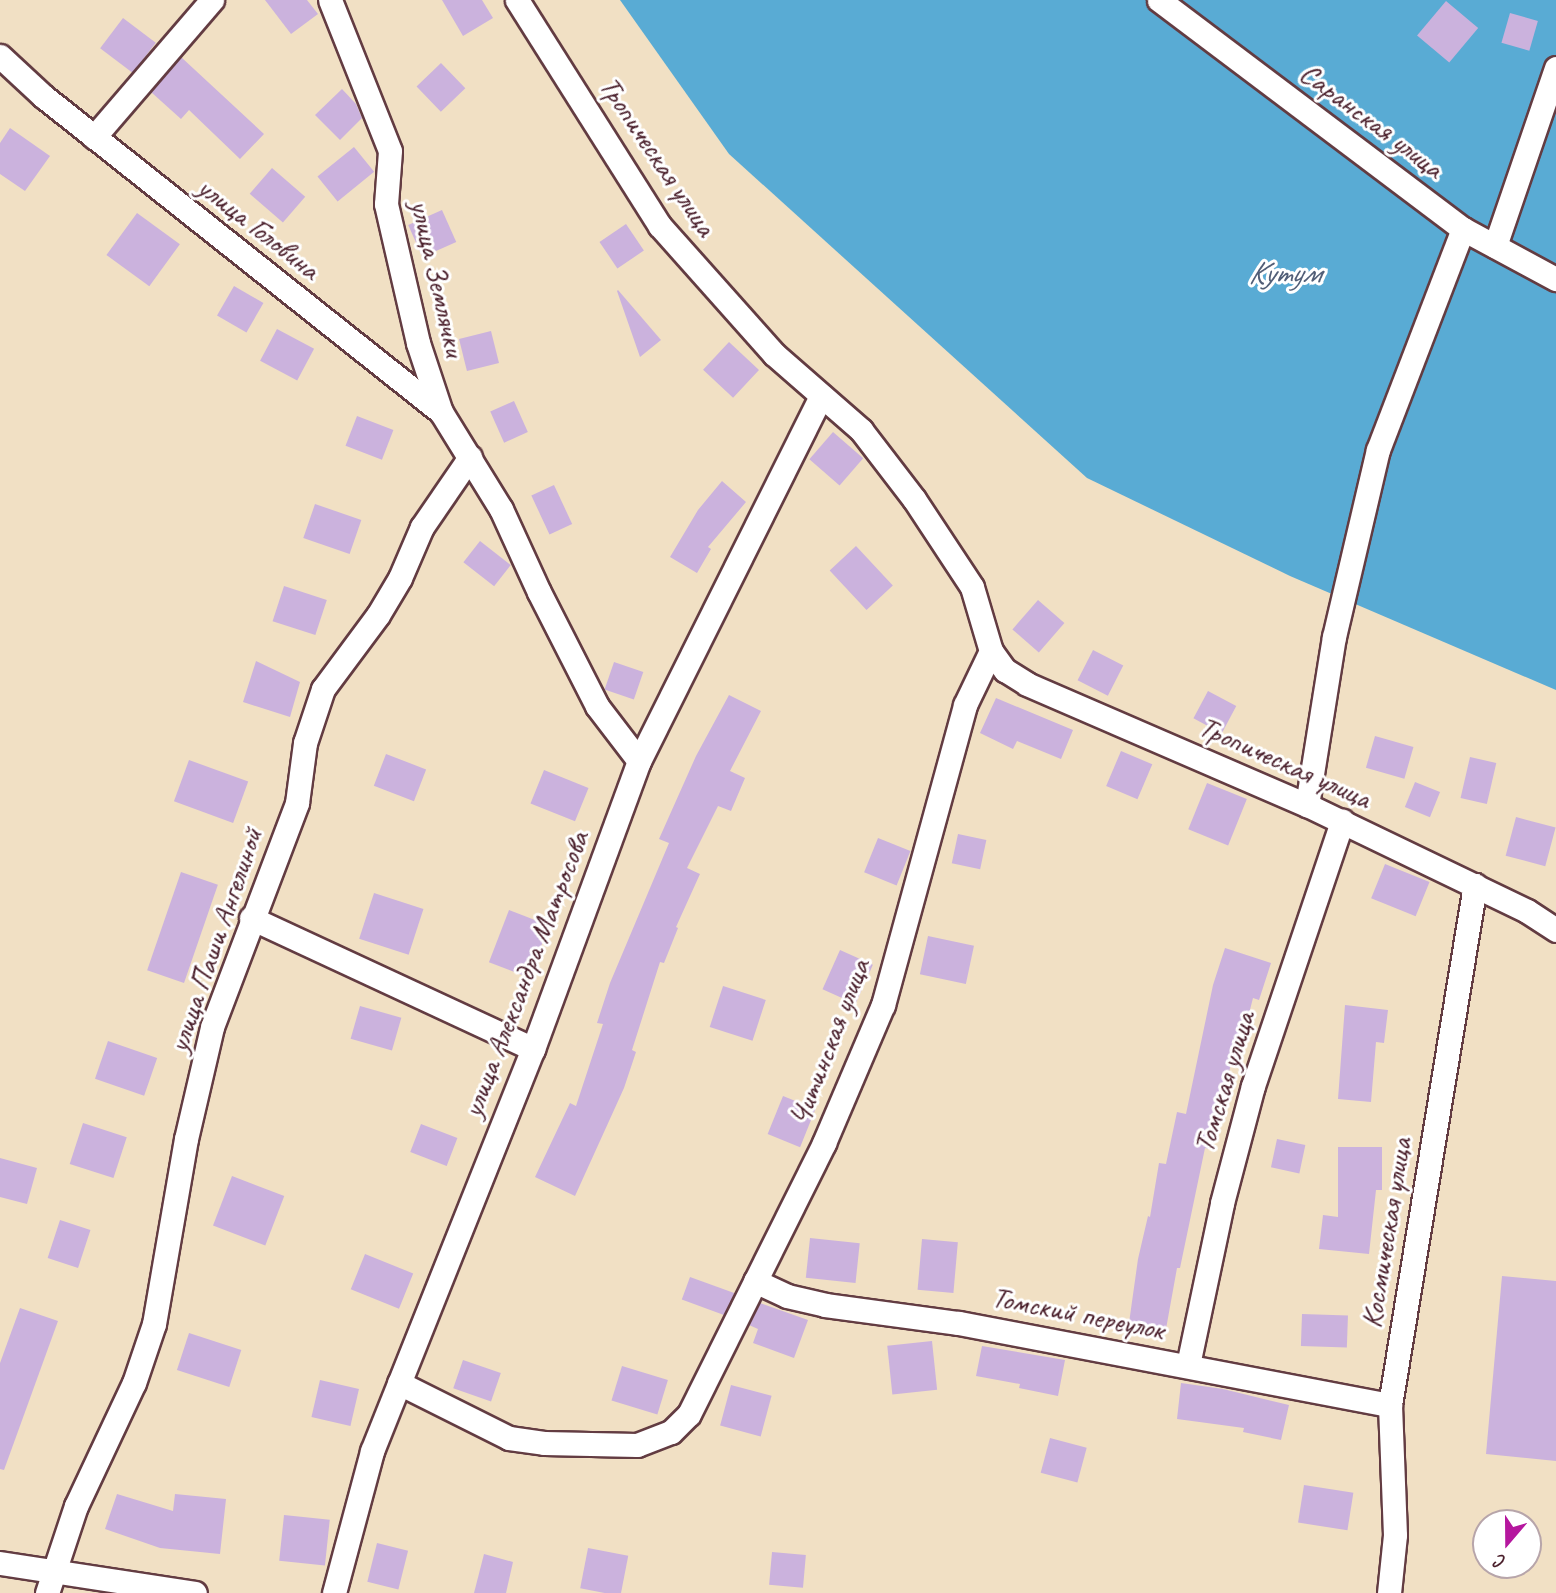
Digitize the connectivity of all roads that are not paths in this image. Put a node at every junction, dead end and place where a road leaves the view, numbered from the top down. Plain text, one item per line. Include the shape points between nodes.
1 (212, 0) edge
2 (330, 0) edge
3 (517, 0) edge
4 (1159, 0) edge
5 (0, 56) edge
6 (1556, 68) edge
7 (94, 137) junction
8 (1463, 229) junction
9 (1494, 246) junction
10 (1556, 279) edge
11 (821, 396) junction
12 (441, 412) junction
13 (470, 457) junction
14 (991, 651) junction
15 (639, 761) junction
16 (1307, 805) junction
17 (1342, 821) junction
18 (1475, 885) junction
19 (251, 918) junction
20 (1556, 930) edge
21 (534, 1049) junction
22 (755, 1281) junction
23 (1188, 1365) junction
24 (399, 1384) junction
25 (1390, 1405) junction
26 (0, 1563) edge
27 (53, 1570) junction
28 (47, 1593) edge
29 (195, 1593) edge
30 (334, 1593) edge
31 (1389, 1593) edge

1 - 7 street
2 - 12 street, улица Землячки via 390,151 386,204 418,343
3 - 11 street, Тропическая улица via 660,226 774,354
4 - 8 street, Саранская улица
5 - 7 street, улица Головина
6 - 9 street
7 - 12 street, улица Головина
8 - 9 street, Саранская улица
8 - 16 street via 1378,450 1340,610
9 - 10 street, Саранская улица
11 - 14 street, Тропическая улица via 860,430 914,499 965,576 980,608
11 - 15 street, улица Александра Матросова
12 - 13 street, улица Головина
13 - 15 street, улица Головина via 501,509 597,706
13 - 19 street, улица Паши Ангелиной via 422,527 378,615 323,689 305,743 297,803
14 - 16 street, Тропическая улица via 1005,670 1027,684
14 - 22 street, Читинская улица via 965,705 883,1005 824,1143
15 - 21 street, улица Александра Матросова
16 - 17 street, Тропическая улица
17 - 18 street, Тропическая улица
17 - 23 street, Томская улица via 1253,1086 1222,1203
18 - 20 street, Тропическая улица
18 - 25 street, Космическая улица
19 - 21 street
19 - 27 street, улица Паши Ангелиной via 212,1027 186,1139 154,1324 134,1383 76,1506
21 - 24 street, улица Александра Матросова
22 - 23 street, Томский переулок via 787,1296 825,1305 959,1323
22 - 24 street, Читинская улица via 689,1414 671,1432 637,1445 509,1438
23 - 25 street, Томский переулок
24 - 30 street, улица Александра Матросова via 372,1451
25 - 31 street, Космическая улица via 1395,1535
26 - 27 street
27 - 28 street, улица Паши Ангелиной
27 - 29 street

